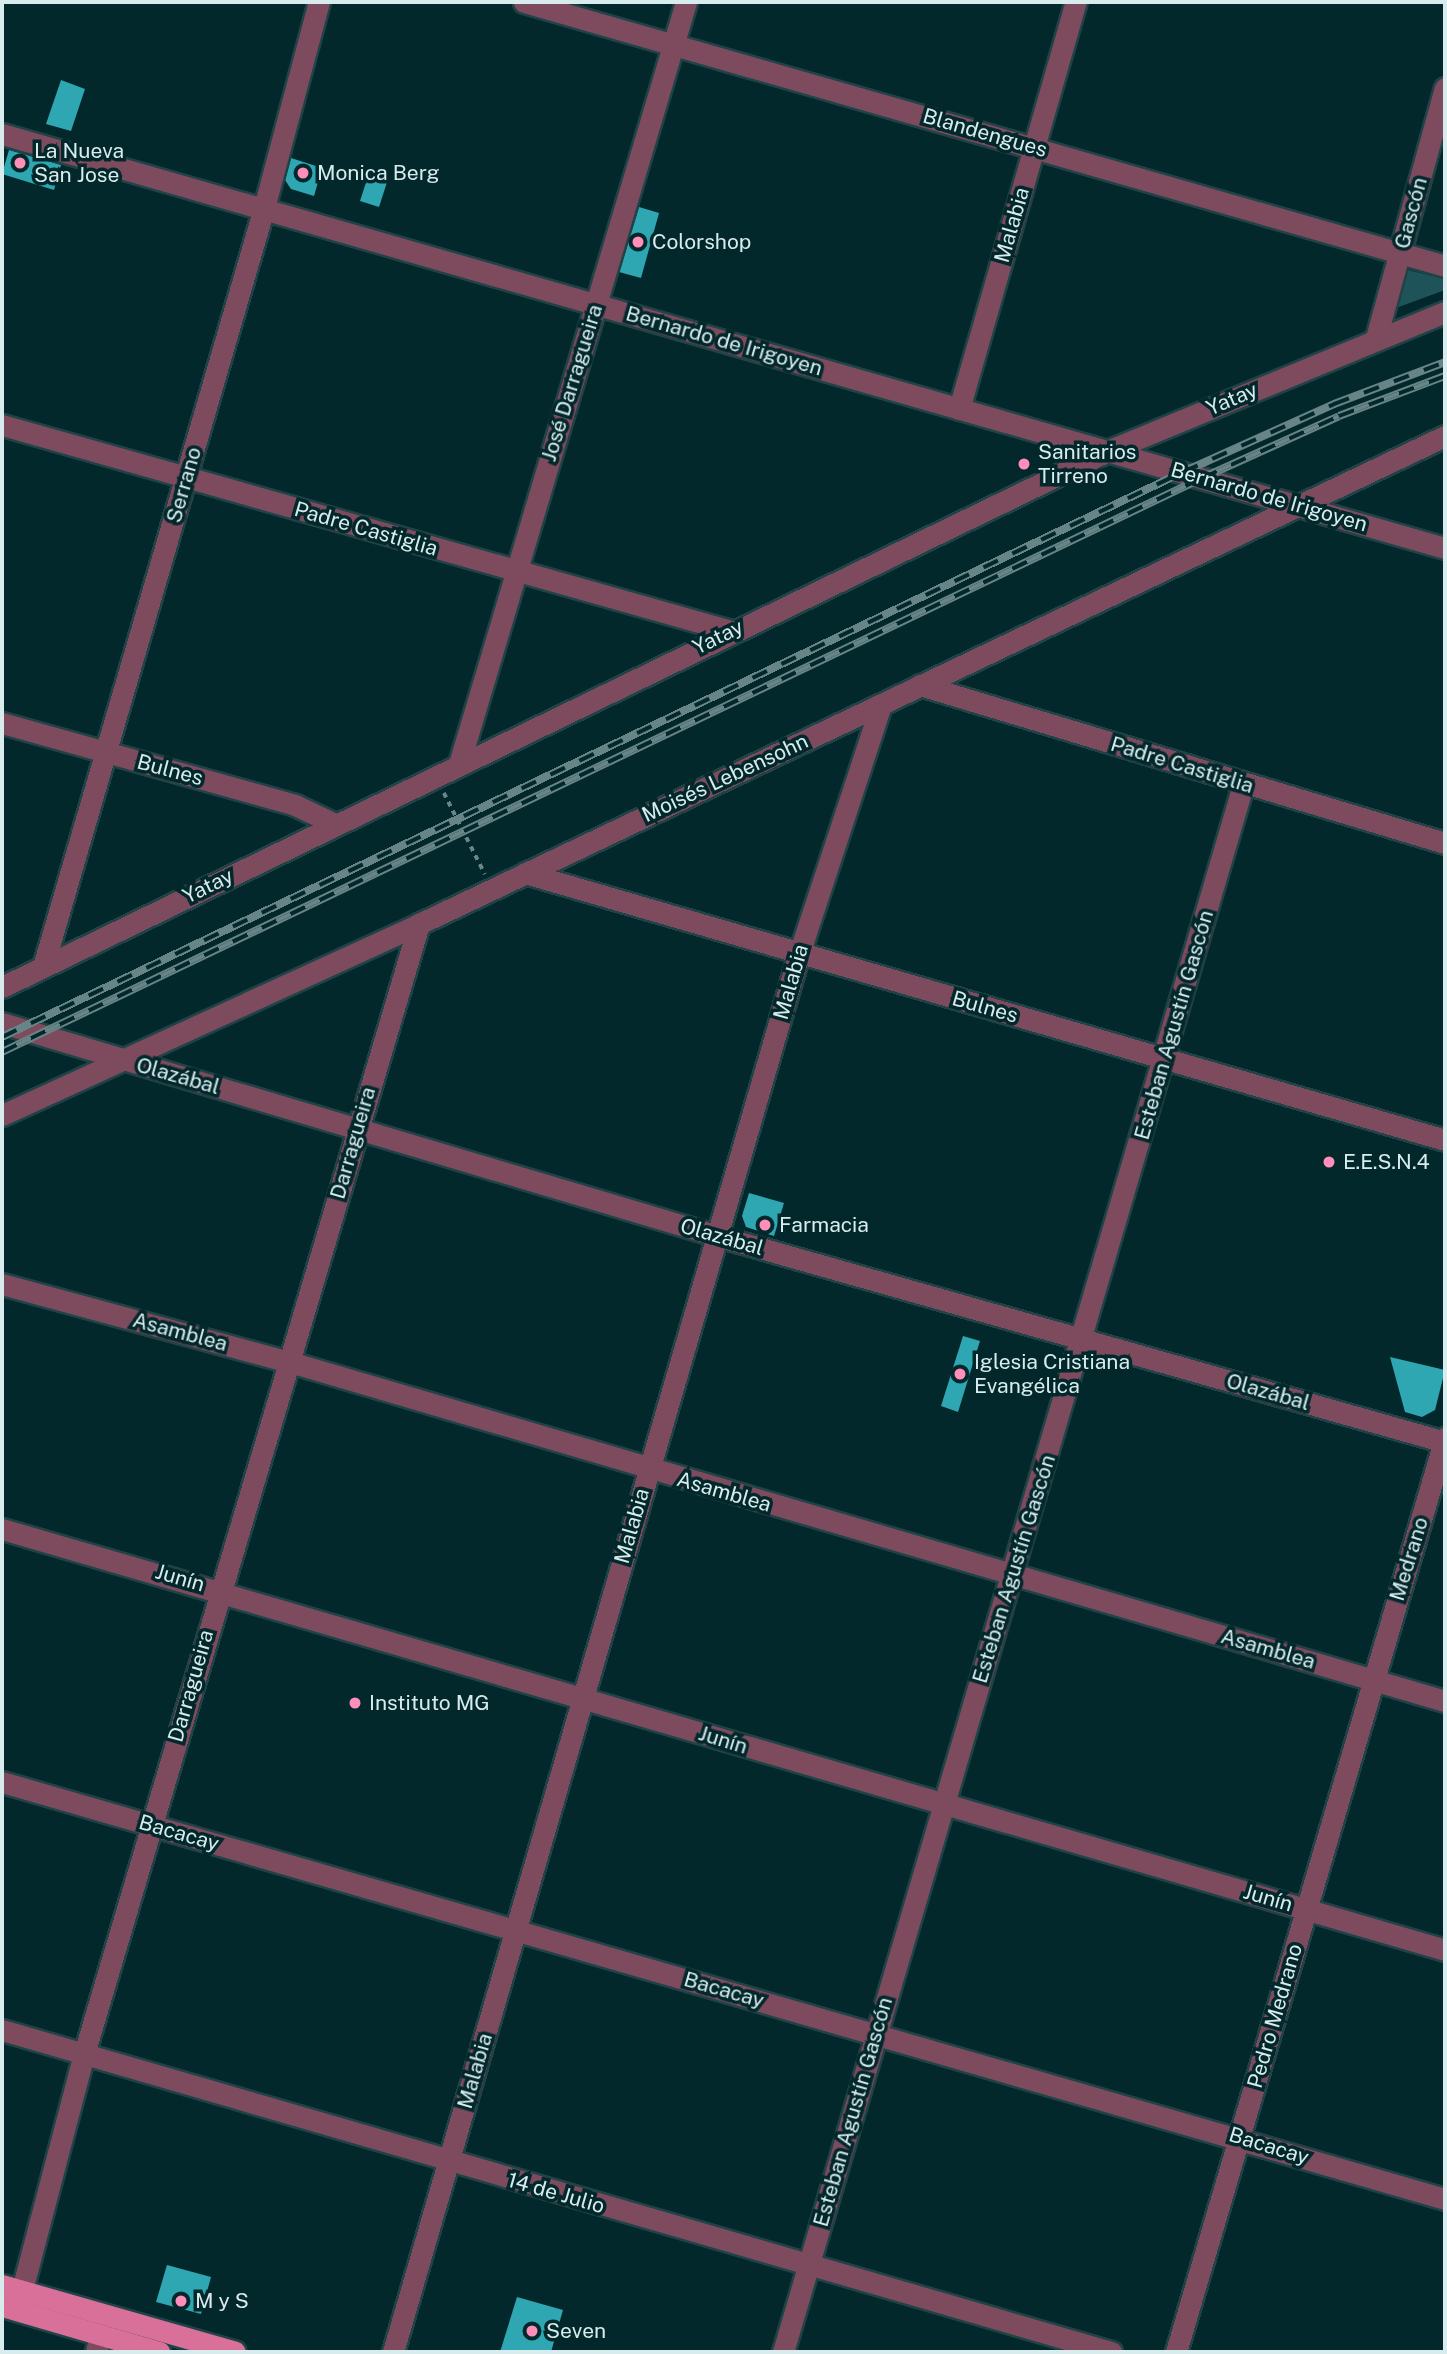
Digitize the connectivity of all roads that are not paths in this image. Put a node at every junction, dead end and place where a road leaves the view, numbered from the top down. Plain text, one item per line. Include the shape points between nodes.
1 (319, 2) edge
2 (524, 2) edge
3 (686, 2) edge
4 (1076, 2) edge
5 (673, 44) junction
6 (1445, 88) edge
7 (2, 134) edge
8 (1034, 148) junction
9 (264, 208) junction
10 (1399, 254) junction
11 (1445, 266) edge
12 (596, 305) junction
13 (1445, 312) edge
14 (1377, 338) junction
15 (959, 409) junction
16 (2, 425) edge
17 (1445, 436) edge
18 (1110, 450) junction
19 (186, 478) junction
20 (1296, 503) junction
21 (1445, 548) edge
22 (515, 571) junction
23 (731, 631) junction
24 (920, 685) junction
25 (881, 704) junction
26 (2, 723) edge
27 (107, 753) junction
28 (459, 764) junction
29 (1243, 785) junction
30 (335, 824) junction
31 (1445, 843) edge
32 (525, 873) junction
33 (419, 923) junction
34 (799, 954) junction
35 (43, 967) junction
36 (2, 987) edge
37 (2, 1023) edge
38 (1164, 1058) junction
39 (117, 1059) junction
40 (2, 1115) edge
41 (356, 1128) junction
42 (1445, 1140) edge
43 (718, 1236) junction
44 (2, 1284) edge
45 (1082, 1339) junction
46 (290, 1362) junction
47 (1445, 1440) edge
48 (648, 1470) junction
49 (2, 1529) edge
50 (1013, 1574) junction
51 (219, 1589) junction
52 (1372, 1680) junction
53 (582, 1698) junction
54 (1445, 1700) edge
55 (2, 1782) edge
56 (944, 1805) junction
57 (151, 1825) junction
58 (1306, 1909) junction
59 (516, 1930) junction
60 (1445, 1950) edge
61 (2, 2030) edge
62 (876, 2033) junction
63 (83, 2054) junction
64 (1241, 2137) junction
65 (448, 2162) junction
66 (1445, 2199) edge
67 (808, 2266) junction
68 (12, 2288) edge
69 (2, 2306) edge
70 (98, 2344) edge
71 (159, 2352) edge
72 (236, 2352) edge
73 (393, 2352) edge
74 (783, 2352) edge
75 (1111, 2352) edge
76 (1176, 2352) edge

1 - 9 street, Serrano
2 - 5 street, Blandengues
3 - 5 street, José Darragueira
4 - 8 street, Malabia
5 - 8 street, Blandengues
5 - 12 street, José Darragueira
6 - 10 street, Gascón
7 - 9 street, Bernardo de Irigoyen
8 - 10 street, Blandengues
8 - 15 street, Malabia
9 - 12 street, Bernardo de Irigoyen
9 - 19 street, Serrano
10 - 11 street, Blandengues
10 - 14 street, Gascón
12 - 15 street, Bernardo de Irigoyen
12 - 22 street, José Darragueira
13 - 14 street, Yatay
14 - 18 street, Yatay
15 - 18 street, Bernardo de Irigoyen
16 - 19 street, Padre Castiglia
17 - 20 street, Moisés Lebensohn
18 - 20 street, Bernardo de Irigoyen
18 - 23 street, Yatay
19 - 22 street, Padre Castiglia
19 - 27 street, Serrano
20 - 21 street, Bernardo de Irigoyen
20 - 24 street, Moisés Lebensohn
22 - 23 street, Padre Castiglia
22 - 28 street, José Darragueira
23 - 28 street, Yatay
24 - 25 street, Moisés Lebensohn
24 - 29 street, Padre Castiglia
25 - 32 street, Moisés Lebensohn
25 - 34 street, Malabia
26 - 27 street, Bulnes
27 - 30 street, Bulnes via 295,805
27 - 35 street, Serrano
28 - 30 street, Yatay
29 - 31 street, Padre Castiglia
29 - 38 street, Esteban Agustín Gascón
30 - 35 street, Yatay
32 - 33 street, Moisés Lebensohn
32 - 34 street, Bulnes
33 - 39 street, Moisés Lebensohn
33 - 41 street, Darragueira
34 - 38 street, Bulnes
34 - 43 street, Malabia
35 - 36 street, Yatay
37 - 39 street, Olazábal
38 - 42 street, Bulnes
38 - 45 street, Esteban Agustín Gascón
39 - 40 street, Moisés Lebensohn
39 - 41 street, Olazábal
41 - 43 street, Olazábal
41 - 46 street, Darragueira
43 - 45 street, Olazábal
43 - 48 street, Malabia
44 - 46 street, Asamblea
45 - 47 street, Olazábal
45 - 50 street, Esteban Agustín Gascón
46 - 48 street, Asamblea
46 - 51 street, Darragueira
47 - 52 street, Medrano
48 - 50 street, Asamblea
48 - 53 street, Malabia
49 - 51 street, Junín
50 - 52 street, Asamblea
50 - 56 street, Esteban Agustín Gascón
51 - 53 street, Junín
51 - 57 street, Darragueira
52 - 54 street, Asamblea
52 - 58 street, Pedro Medrano
53 - 56 street, Junín
53 - 59 street, Malabia
55 - 57 street, Bacacay
56 - 58 street, Junín
56 - 62 street, Esteban Agustín Gascón
57 - 59 street, Bacacay
57 - 63 street, Darragueira
58 - 60 street, Junín
58 - 64 street, Pedro Medrano
59 - 62 street, Bacacay
59 - 65 street, Malabia
61 - 63 street, 14 de Julio
62 - 64 street, Bacacay
62 - 67 street, Esteban Agustín Gascón
63 - 65 street, 14 de Julio
63 - 68 street, Darragueira
64 - 66 street, Bacacay
64 - 76 street, Pedro Medrano
65 - 67 street, 14 de Julio
65 - 73 street, Malabia
67 - 74 street, Esteban Agustín Gascón
67 - 75 street, 14 de Julio
68 - 72 main road
69 - 70 main road
70 - 71 main road

